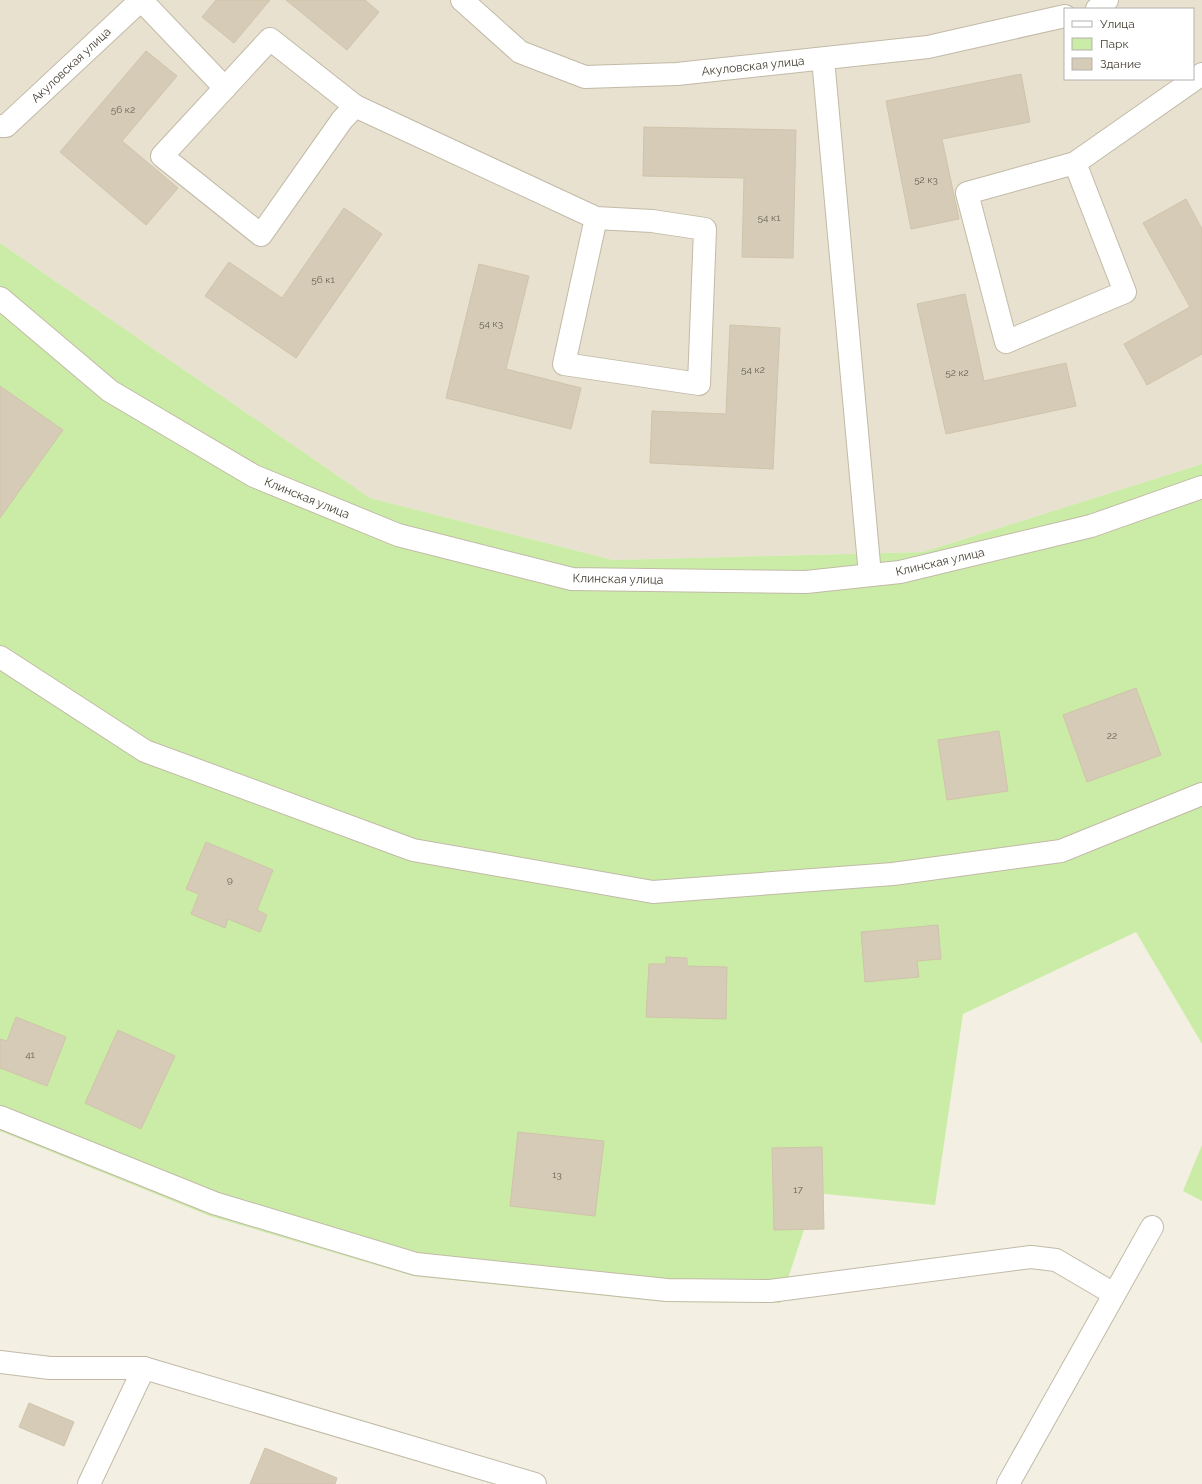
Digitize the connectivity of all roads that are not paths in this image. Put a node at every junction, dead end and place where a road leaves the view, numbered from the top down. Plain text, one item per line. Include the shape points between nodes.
1 (141, 0) edge
2 (462, 0) edge
3 (1064, 16) edge
4 (823, 59) junction
5 (1186, 80) edge
6 (1172, 85) edge
7 (225, 88) junction
8 (355, 106) junction
9 (0, 126) edge
10 (1075, 162) junction
11 (596, 218) junction
12 (0, 298) edge
13 (1202, 488) edge
14 (870, 575) junction
15 (0, 657) edge
16 (1202, 794) edge
17 (0, 1117) edge
18 (1152, 1227) dead end
19 (1114, 1294) junction
20 (0, 1362) edge
21 (144, 1368) junction
22 (89, 1484) edge
23 (535, 1484) edge
24 (1008, 1484) edge

1 - 7 street
1 - 9 street, Акуловская улица via 6,126
2 - 4 street, Акуловская улица via 520,52 585,77 678,74
3 - 4 street, Акуловская улица via 928,47
4 - 14 street
5 - 6 street
6 - 10 street
7 - 8 street via 270,39
7 - 8 street via 162,156 261,235 342,120
8 - 11 street
10 - 10 street via 967,193 1006,342 1125,292
11 - 11 street via 652,221 705,229 699,384 564,364
12 - 14 street, Клинская улица via 110,391 254,476 398,535 572,579 806,582
13 - 14 street, Клинская улица via 1091,526 900,572
15 - 16 street via 145,751 413,850 653,892 893,874 1061,851
17 - 19 street via 214,1204 416,1264 667,1290 770,1291 1031,1257 1056,1260
18 - 19 street
19 - 24 street
20 - 21 street via 50,1368
21 - 22 street
21 - 23 street

